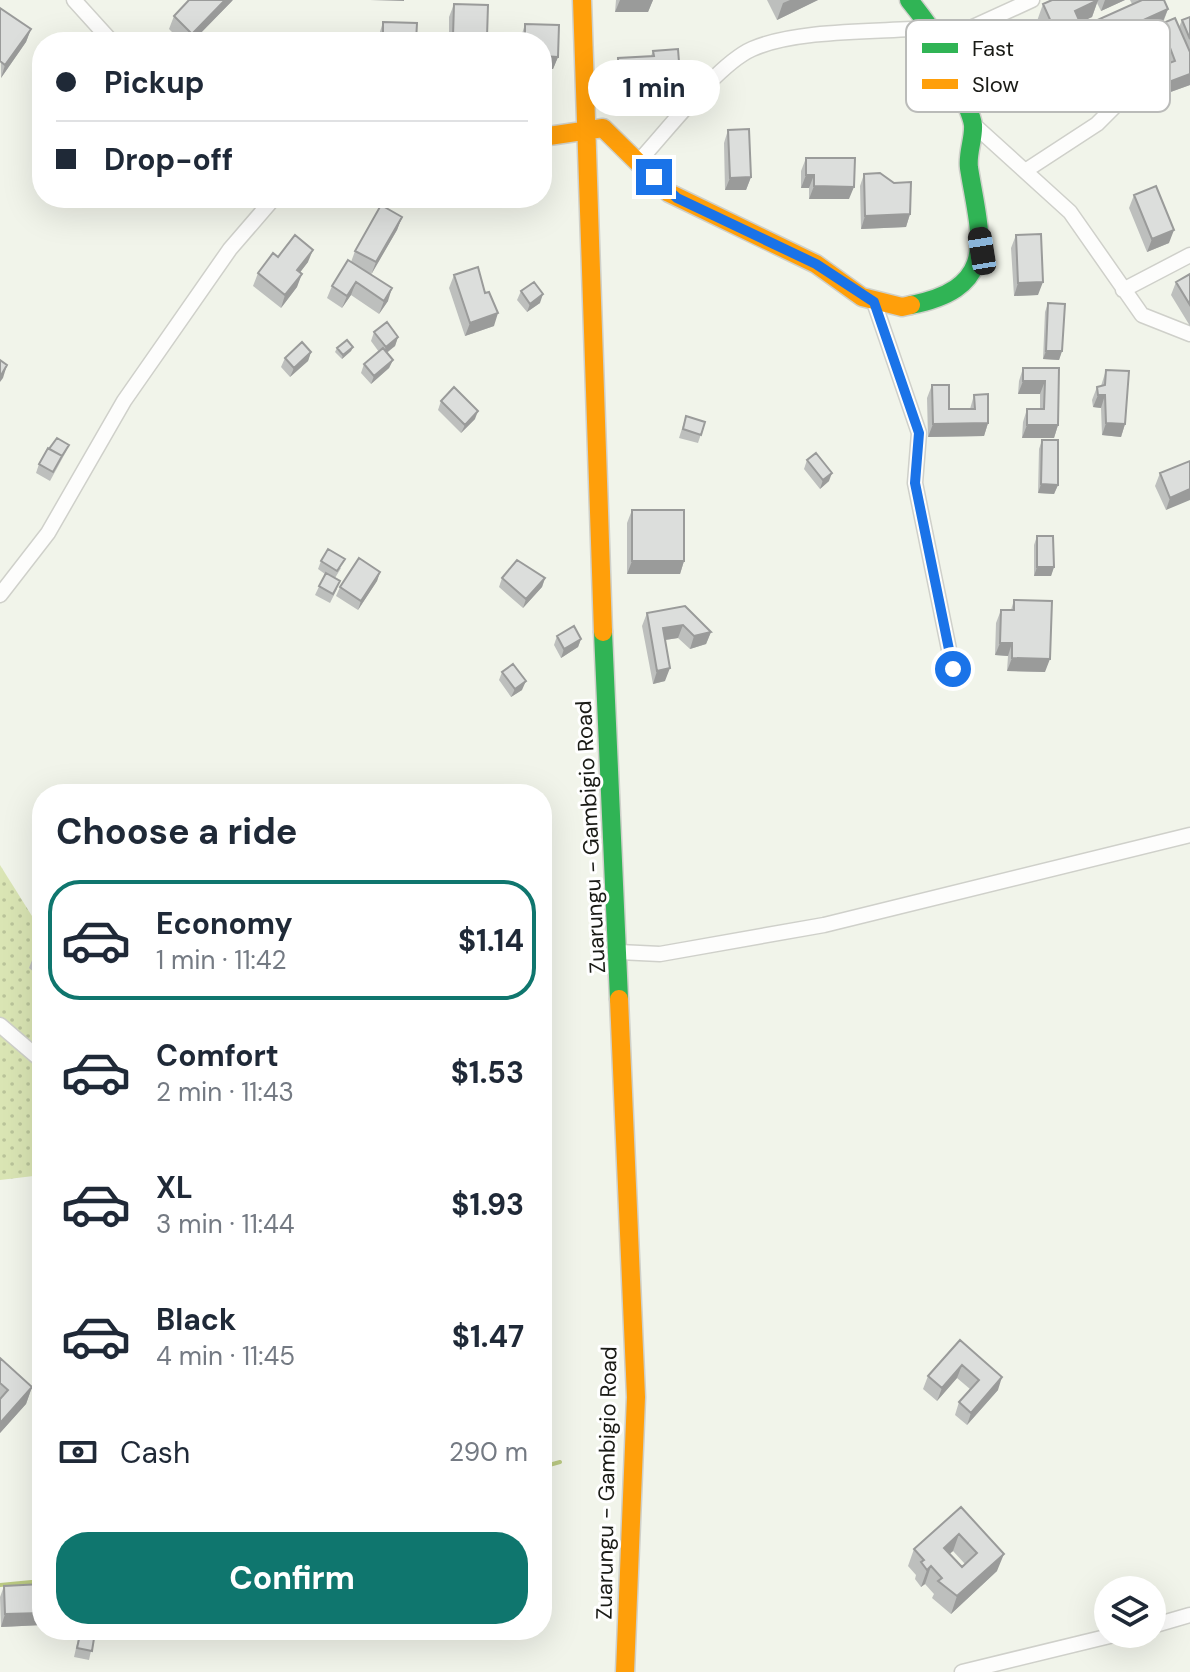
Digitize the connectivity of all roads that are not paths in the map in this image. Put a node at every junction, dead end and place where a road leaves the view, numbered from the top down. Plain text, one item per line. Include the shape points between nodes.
1 (74, 0) edge
2 (582, 0) edge
3 (909, 0) edge
4 (1032, 0) edge
5 (924, 20) edge
6 (977, 20) edge
7 (103, 32) edge
8 (906, 36) edge
9 (968, 112) edge
10 (1109, 112) edge
11 (973, 124) junction
12 (587, 131) junction
13 (552, 136) edge
14 (639, 161) junction
15 (1025, 171) junction
16 (259, 208) edge
17 (1190, 255) edge
18 (1123, 290) junction
19 (874, 302) junction
20 (1190, 334) edge
21 (6, 576) edge
22 (0, 595) edge
23 (953, 669) dead end
24 (1190, 835) edge
25 (619, 952) junction
26 (0, 1025) edge
27 (32, 1052) edge
28 (1189, 1616) edge
29 (1166, 1622) edge
30 (1094, 1640) edge
31 (625, 1672) edge
32 (962, 1672) edge

1 - 7 street
2 - 12 street, Zuarungu - Gambigio Road
3 - 5 street
4 - 6 street
8 - 14 street via 792,38 752,49 719,76
9 - 11 street
10 - 15 street
11 - 15 street
11 - 19 street via 968,160 982,251 975,267 937,300 902,307
12 - 13 street
12 - 14 street via 609,131
12 - 25 street, Zuarungu - Gambigio Road via 594,423
14 - 19 street via 677,198 816,264
15 - 18 street via 1070,212
16 - 21 street via 124,401 48,533
17 - 18 street
18 - 20 street via 1142,315
19 - 23 street via 919,433 915,483
21 - 22 street
24 - 25 street via 824,925 660,954
25 - 31 street, Zuarungu - Gambigio Road via 636,1397
26 - 27 street
28 - 29 street
30 - 32 street

